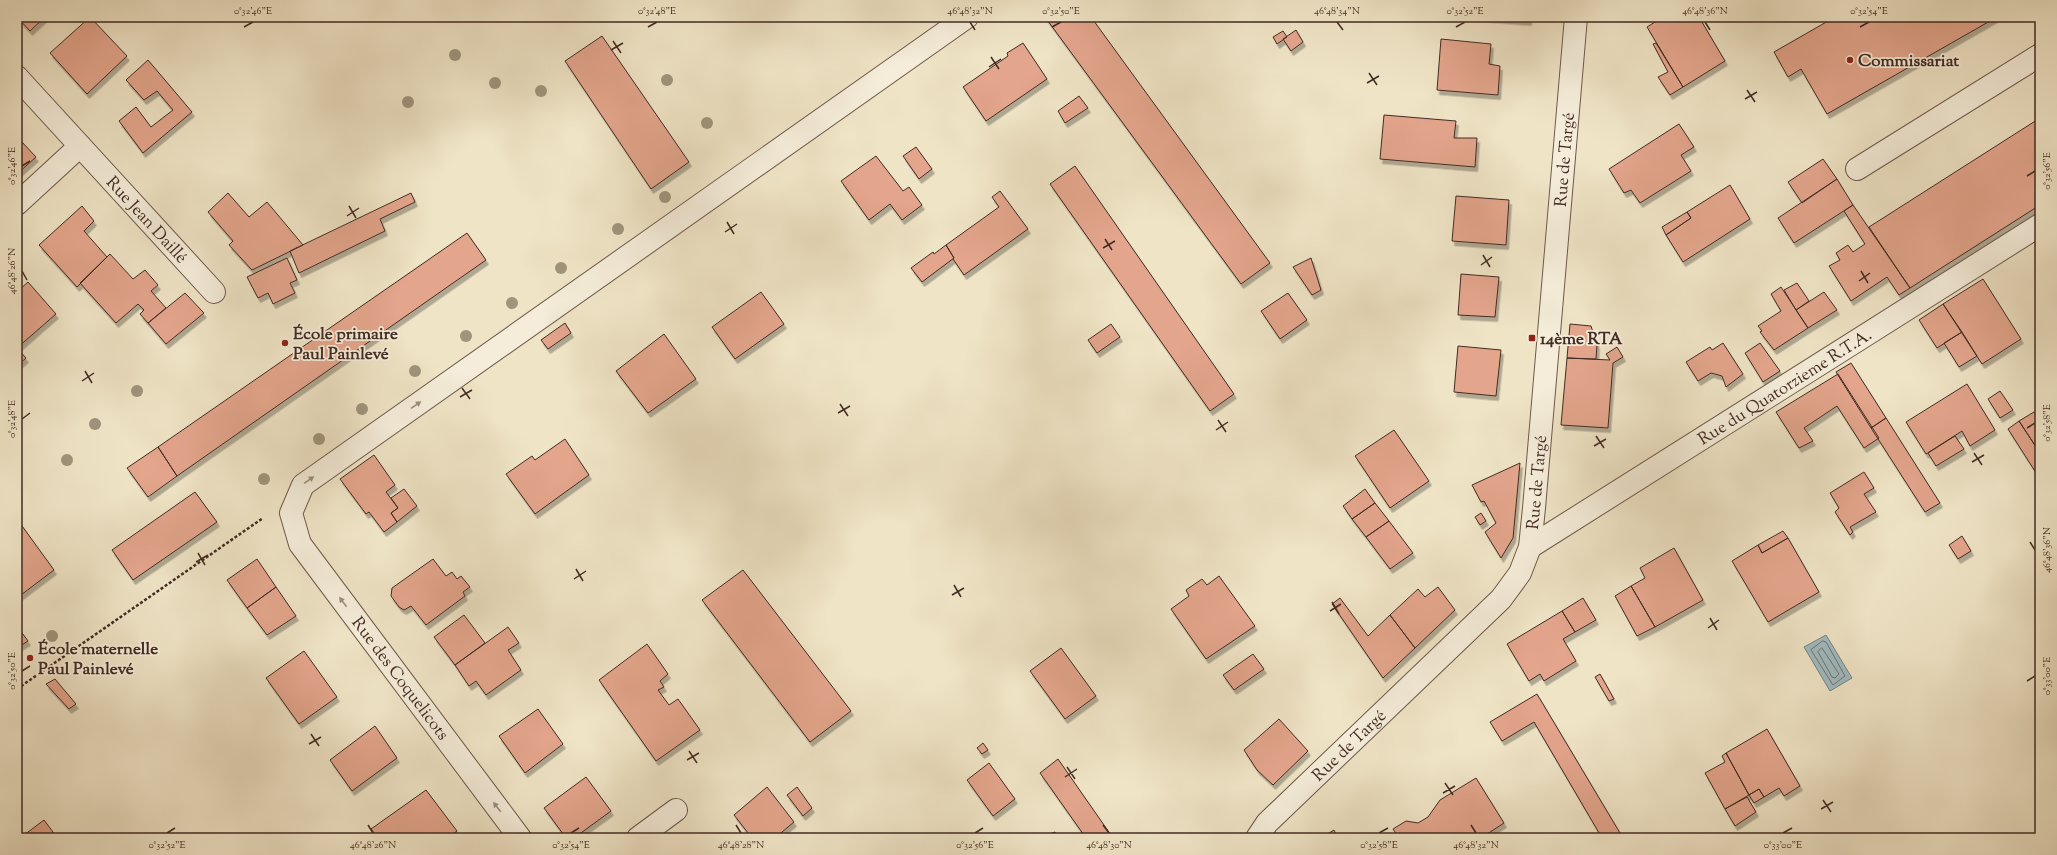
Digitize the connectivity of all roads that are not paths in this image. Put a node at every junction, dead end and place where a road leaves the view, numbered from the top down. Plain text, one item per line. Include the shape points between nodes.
1 (967, 17) edge
2 (1576, 17) edge
3 (2040, 55) edge
4 (17, 77) edge
5 (80, 146) junction
6 (1857, 169) dead end
7 (17, 204) edge
8 (2040, 226) edge
9 (214, 292) dead end
10 (1530, 547) junction
11 (676, 810) dead end
12 (520, 838) edge
13 (638, 838) edge
14 (1257, 838) edge

12 -> 1 street, Rue des Coquelicots via 300,544 291,513 303,484
2 - 10 street, Rue de Targé
3 - 6 street
4 - 5 street, Rue Jean Daillé
5 - 7 street
5 - 9 street, Rue Jean Daillé
8 - 10 street, Rue du Quatorzieme R.T.A.
10 - 14 street, Rue de Targé via 1520,573 1501,599 1267,823
11 - 13 street

